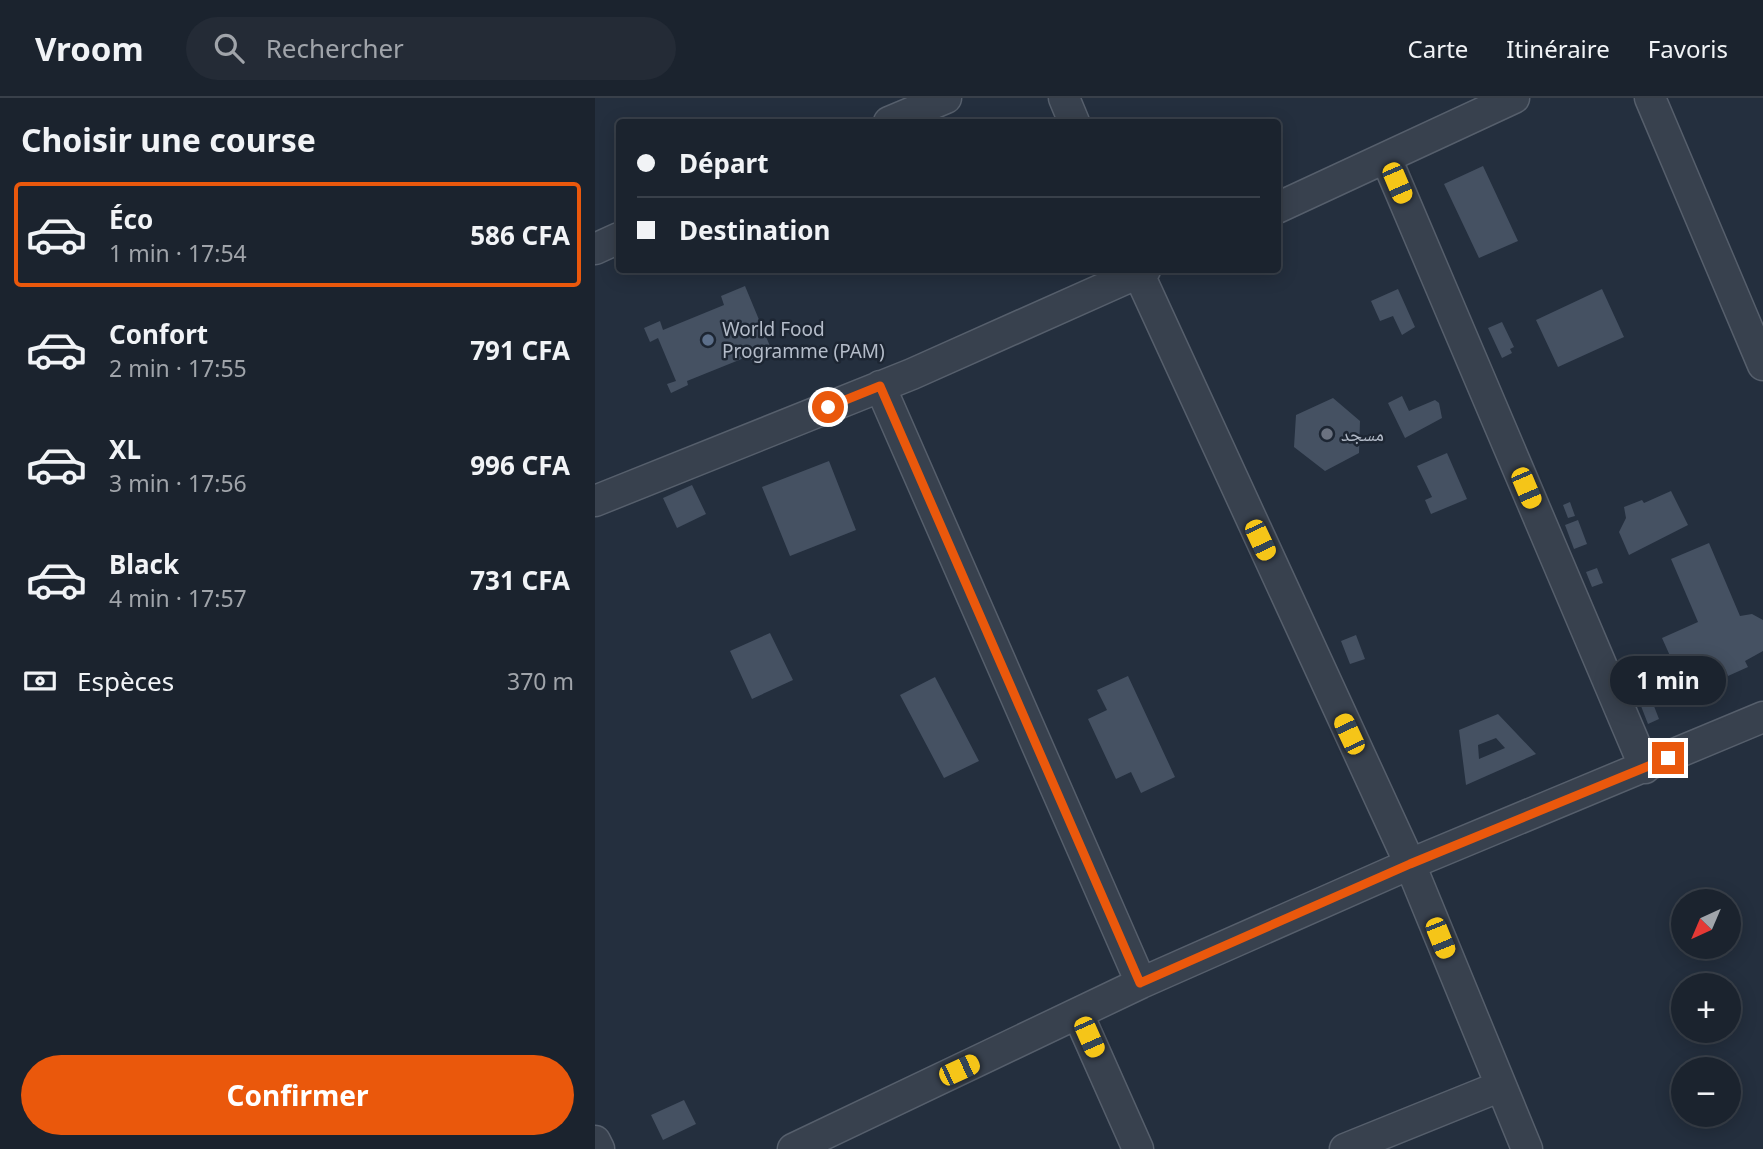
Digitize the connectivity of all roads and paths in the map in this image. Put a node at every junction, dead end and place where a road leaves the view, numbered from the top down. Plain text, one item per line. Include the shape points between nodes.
1 (946, 98) edge
2 (1064, 98) edge
3 (1514, 98) edge
4 (1650, 98) edge
5 (896, 119) edge
6 (1074, 119) edge
7 (1386, 158) junction
8 (1281, 206) edge
9 (616, 239) edge
10 (595, 249) edge
11 (1135, 273) edge
12 (1141, 273) edge
13 (1763, 365) edge
14 (880, 386) junction
15 (595, 501) edge
16 (1763, 717) edge
17 (1645, 768) junction
18 (1410, 864) junction
19 (1140, 983) junction
20 (1079, 1014) junction
21 (1501, 1086) junction
22 (595, 1141) edge
23 (599, 1149) edge
24 (793, 1149) edge
25 (1139, 1149) edge
26 (1345, 1149) edge
27 (1527, 1149) edge

1 - 5 street
2 - 6 street
3 - 7 street
4 - 13 street
7 - 8 street
7 - 17 street
9 - 10 street
11 - 14 street
12 - 18 street
14 - 15 street
14 - 19 street
16 - 17 street
17 - 18 street
18 - 19 street
18 - 21 street
19 - 20 street
20 - 24 street
20 - 25 street
21 - 26 street
21 - 27 street
22 - 23 street

